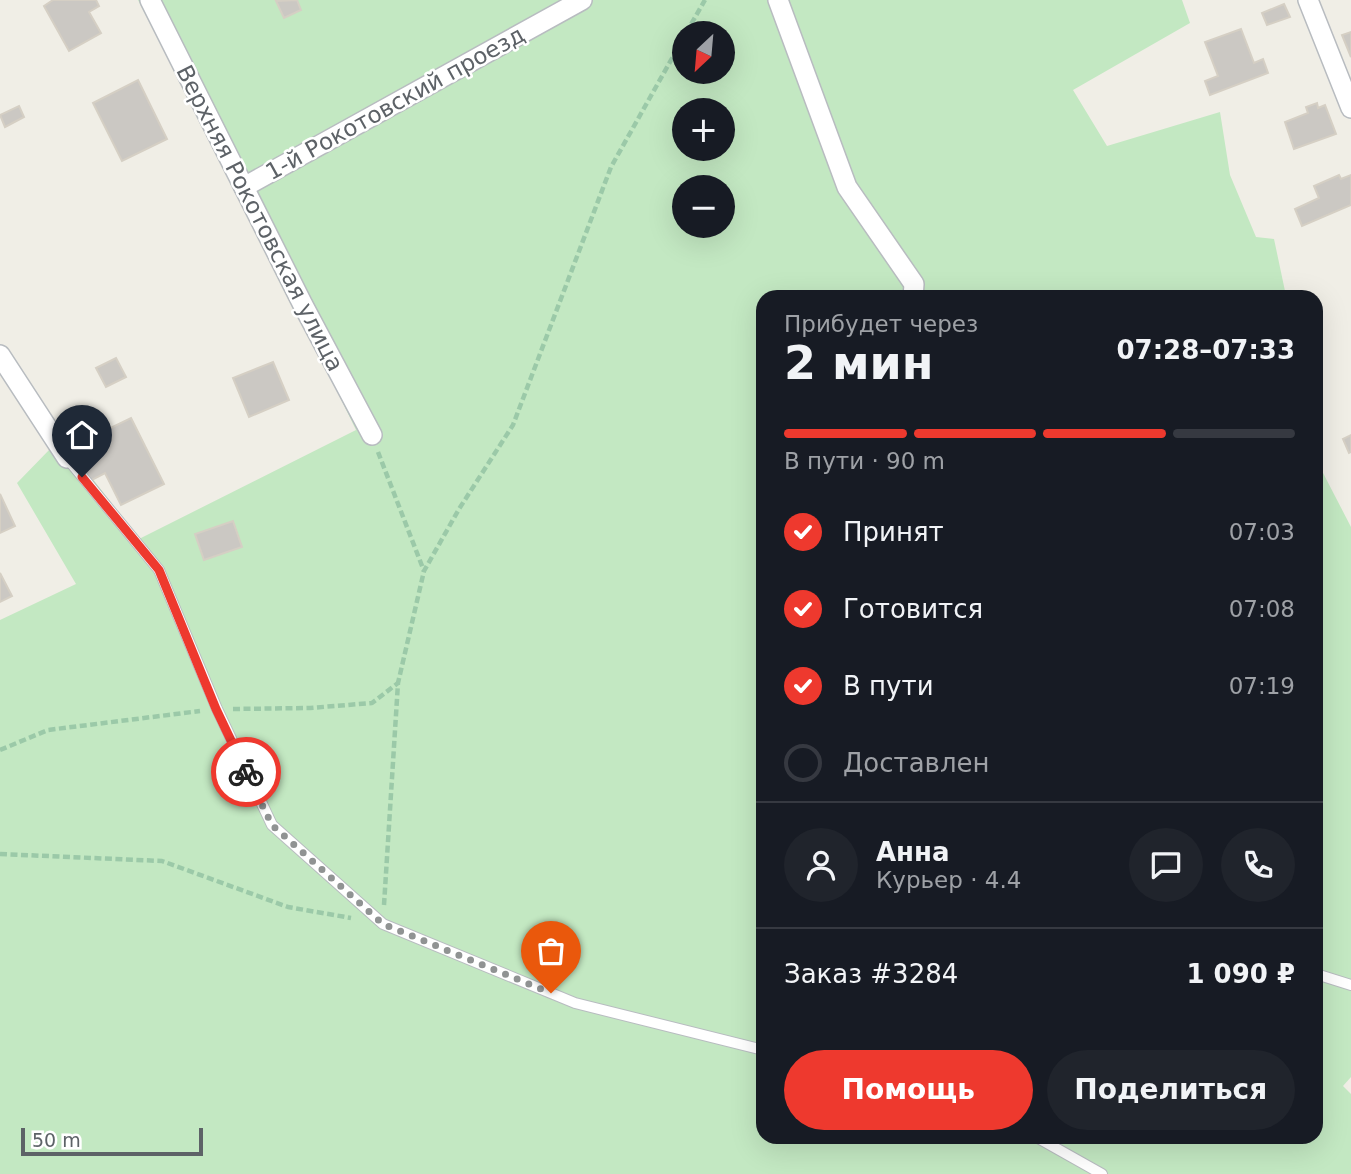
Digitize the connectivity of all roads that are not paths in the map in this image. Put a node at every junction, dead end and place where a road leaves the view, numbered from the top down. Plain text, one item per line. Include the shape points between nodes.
1 (150, 0) edge
2 (582, 0) edge
3 (778, 0) edge
4 (1308, 0) edge
5 (1351, 108) edge
6 (244, 187) junction
7 (914, 290) edge
8 (0, 355) edge
9 (372, 435) road end
10 (67, 458) joint
11 (1323, 976) edge
12 (1351, 985) edge
13 (756, 1048) edge
14 (1049, 1144) edge
15 (1102, 1174) edge

1 - 6 street, Верхняя Рокотовская улица
2 - 6 street, 1-й Рокотовский проезд
3 - 7 street via 847,187 914,284
4 - 5 street
6 - 9 street, Верхняя Рокотовская улица
8 - 10 street
10 - 13 lane via 159,570 216,709 272,825 383,924 575,1003
11 - 12 lane
14 - 15 lane

